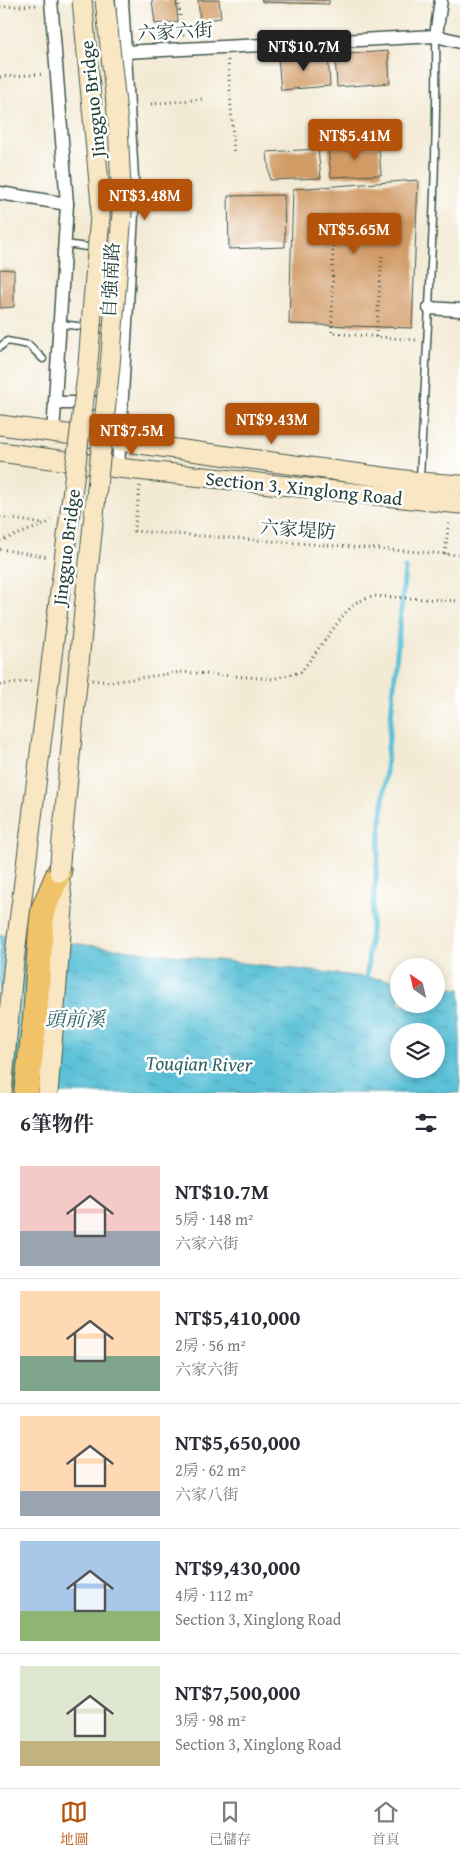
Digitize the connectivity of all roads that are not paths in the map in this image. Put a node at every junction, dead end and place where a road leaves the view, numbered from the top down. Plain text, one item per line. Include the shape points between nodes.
1 (82, 0) edge
2 (105, 0) edge
3 (122, 0) edge
4 (441, 0) edge
5 (51, 2) edge
6 (436, 36) junction
7 (460, 42) edge
8 (124, 52) junction
9 (0, 193) edge
10 (67, 204) junction
11 (65, 244) junction
12 (130, 252) junction
13 (429, 308) junction
14 (460, 310) edge
15 (61, 324) junction
16 (126, 332) junction
17 (0, 346) edge
18 (43, 359) dead end
19 (55, 403) junction
20 (122, 403) junction
21 (0, 426) edge
22 (53, 434) junction
23 (119, 442) junction
24 (0, 452) edge
25 (118, 468) junction
26 (460, 485) edge
27 (418, 491) junction
28 (455, 510) edge
29 (59, 872) junction
30 (2, 1093) edge
31 (26, 1093) edge
32 (48, 1093) edge

1 - 30 main road, Jingguo Bridge, bridge via 101,204 87,375 13,970
2 - 29 main road, Jingguo Bridge, bridge via 118,123 122,213 110,366
3 - 8 street, 自強南路
4 - 6 street
5 - 10 street
6 - 7 street, 六家六街
6 - 8 street, 六家六街
6 - 13 lane
8 - 12 street, 自強南路 via 133,196
9 - 10 street
10 - 11 street
11 - 12 lane
11 - 15 street
12 - 16 street, 自強南路
13 - 14 street
13 - 27 lane
15 - 16 lane
15 - 19 street
16 - 20 street, 自強南路
17 - 18 lane via 7,341 29,345
19 - 20 street
19 - 22 street
20 - 23 street, 自強南路
21 - 22 main road, Section 3, Xinglong Road
22 - 23 main road, Section 3, Xinglong Road
23 - 25 street, 自強南路
23 - 27 main road, Section 3, Xinglong Road
24 - 25 main road, Section 3, Xinglong Road
25 - 27 main road, Section 3, Xinglong Road
26 - 27 main road, Section 3, Xinglong Road
27 - 28 main road, Section 3, Xinglong Road
29 - 31 highway via 42,912
29 - 32 main road, Jingguo Bridge via 63,909

